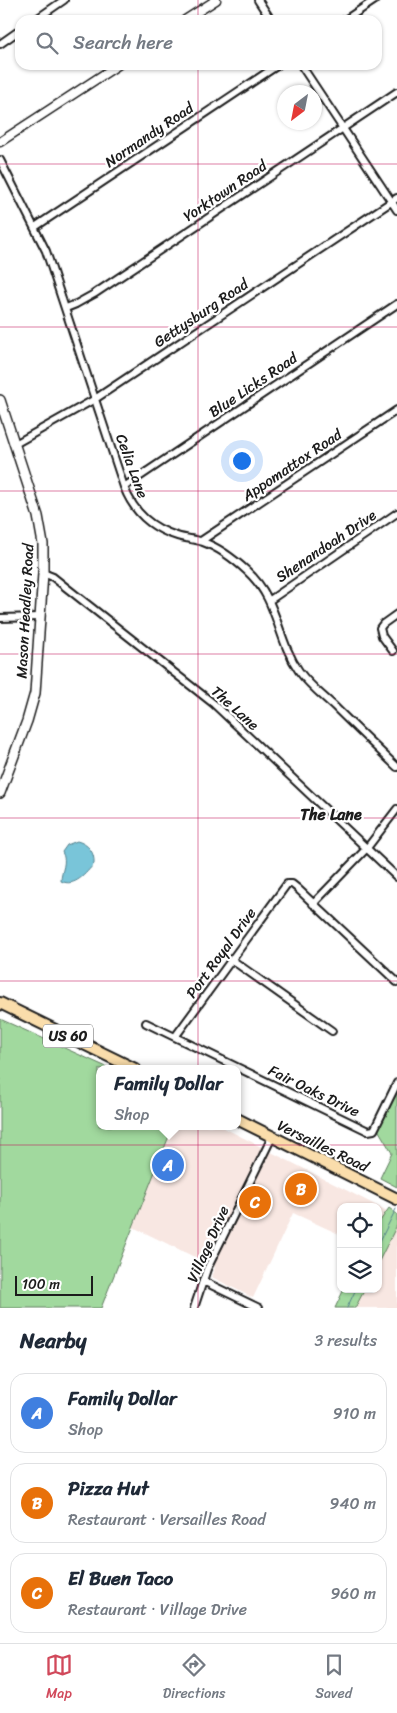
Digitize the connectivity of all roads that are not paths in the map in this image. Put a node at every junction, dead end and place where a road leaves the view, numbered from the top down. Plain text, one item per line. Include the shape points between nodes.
1 (64, 0) edge
2 (216, 0) edge
3 (258, 0) edge
4 (375, 0) edge
5 (42, 15) edge
6 (194, 15) edge
7 (268, 15) edge
8 (352, 15) edge
9 (15, 34) edge
10 (0, 44) edge
11 (110, 70) edge
12 (270, 70) edge
13 (304, 70) edge
14 (397, 92) edge
15 (343, 128) junction
16 (0, 142) edge
17 (0, 160) edge
18 (394, 199) edge
19 (397, 210) edge
20 (35, 227) junction
21 (397, 304) edge
22 (66, 308) junction
23 (95, 399) junction
24 (1, 404) edge
25 (397, 410) edge
26 (14, 444) junction
27 (124, 487) junction
28 (397, 513) edge
29 (201, 541) junction
30 (43, 573) junction
31 (270, 600) junction
32 (397, 614) edge
33 (40, 617) junction
34 (0, 618) edge
35 (393, 651) dead end
36 (397, 767) edge
37 (0, 793) edge
38 (397, 809) edge
39 (367, 848) junction
40 (397, 877) edge
41 (313, 904) junction
42 (232, 960) junction
43 (397, 982) edge
44 (0, 1003) edge
45 (146, 1022) dead end
46 (332, 1032) dead end
47 (175, 1037) junction
48 (127, 1065) edge
49 (232, 1065) edge
50 (241, 1069) edge
51 (397, 1084) edge
52 (241, 1121) edge
53 (272, 1137) junction
54 (397, 1199) edge
55 (203, 1281) junction
56 (194, 1308) edge
57 (259, 1308) edge

1 - 5 street
2 - 6 street
3 - 7 street
4 - 8 street
9 - 10 street
11 - 16 street
12 - 20 street, Normandy Road
13 - 15 street
14 - 15 street, Yorktown Road
15 - 18 street
15 - 22 street, Yorktown Road via 94,294
17 - 20 street, Celia Lane
18 - 19 street
18 - 23 street, Gettysburg Road
20 - 22 street, Celia Lane
21 - 27 street, Blue Licks Road
22 - 23 street, Celia Lane
23 - 26 street, Gettysburg Road
23 - 27 street, Celia Lane
24 - 26 main road, Mason Headley Road
25 - 29 street, Appomattox Road
26 - 30 main road, Mason Headley Road via 41,528
27 - 29 street, Celia Lane via 133,507 154,526 177,536
28 - 31 street, Shenandoah Drive
29 - 31 street, Celia Lane via 234,560 252,576
30 - 33 main road, Mason Headley Road
30 - 39 street, The Lane via 53,577 214,704
31 - 36 street, Celia Lane via 289,653 302,674
32 - 35 street via 380,628
33 - 34 street
33 - 37 main road, Mason Headley Road via 33,702
38 - 39 street
39 - 40 street, The Lane
39 - 41 street
41 - 42 street, Port Royal Drive via 292,884 287,884
41 - 43 street
42 - 46 street
42 - 47 street, Port Royal Drive
44 - 48 main road, US 60
45 - 47 street, Fair Oaks Drive
47 - 49 street, Fair Oaks Drive
50 - 51 street, Fair Oaks Drive via 371,1131
52 - 53 main road, Versailles Road
53 - 54 main road, Versailles Road
53 - 55 street, Village Drive
55 - 56 street, Village Drive
55 - 57 street

